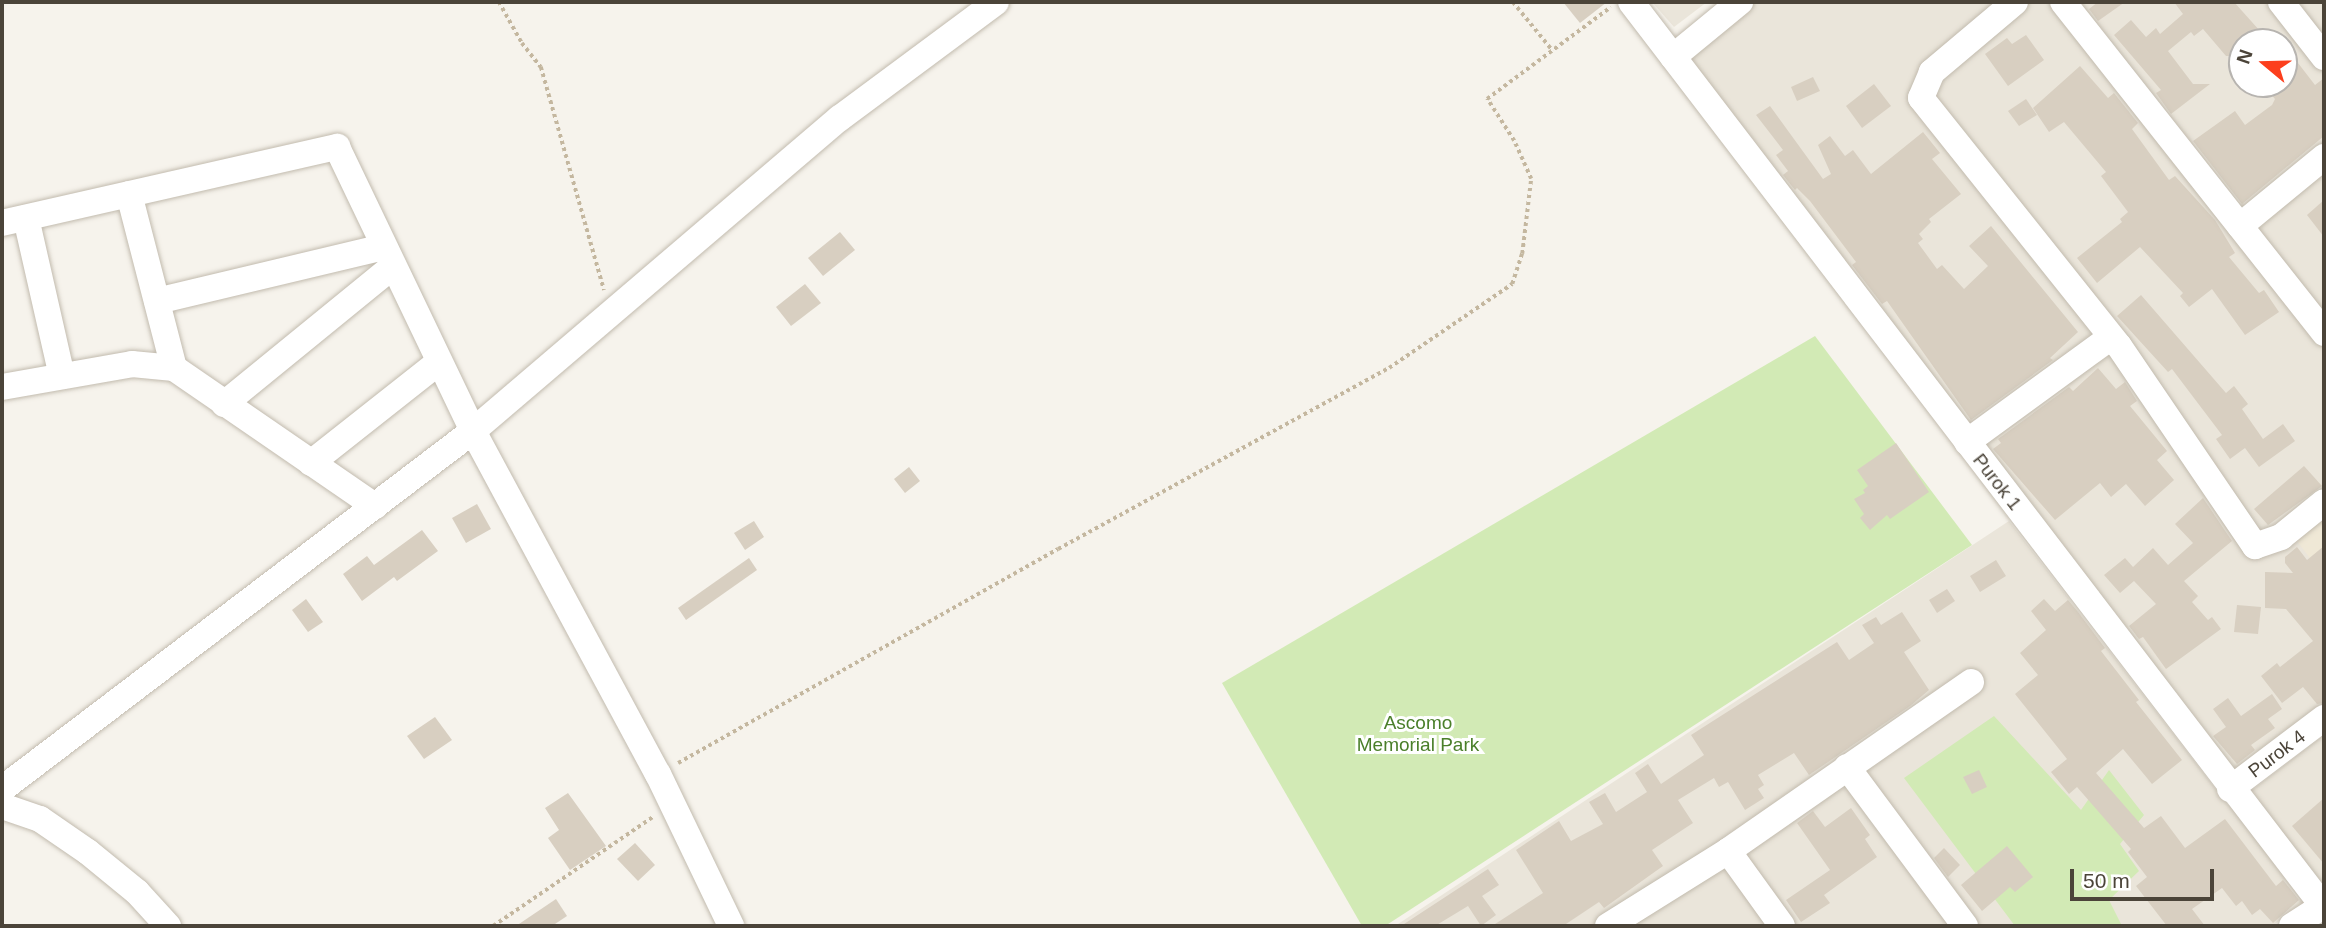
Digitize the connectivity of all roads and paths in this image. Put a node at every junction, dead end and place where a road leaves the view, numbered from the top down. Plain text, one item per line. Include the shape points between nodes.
1 (499, 2) edge
2 (996, 2) edge
3 (1513, 2) edge
4 (1618, 2) edge
5 (1631, 2) edge
6 (1740, 2) edge
7 (2015, 2) edge
8 (2063, 2) edge
9 (2281, 2) edge
10 (1553, 51) junction
11 (1672, 57) junction
12 (2324, 57) edge
13 (2324, 158) edge
14 (129, 194) junction
15 (14, 220) edge
16 (2240, 226) junction
17 (388, 257) junction
18 (157, 301) junction
19 (612, 314) junction
20 (2324, 333) edge
21 (2111, 337) junction
22 (439, 362) junction
23 (174, 368) junction
24 (62, 376) junction
25 (2, 387) edge
26 (224, 404) junction
27 (474, 431) junction
28 (1967, 442) junction
29 (311, 463) junction
30 (2324, 502) edge
31 (375, 506) junction
32 (1971, 682) dead end
33 (2324, 718) edge
34 (1847, 767) junction
35 (658, 774) junction
36 (2, 789) edge
37 (2231, 789) junction
38 (672, 804) junction
39 (2, 806) edge
40 (1728, 851) junction
41 (2323, 906) edge
42 (167, 926) edge
43 (493, 926) edge
44 (731, 926) edge
45 (1608, 926) edge
46 (1782, 926) edge
47 (1965, 926) edge
48 (2292, 926) edge

1 - 19 path via 541,67
2 - 19 street via 840,118
3 - 10 path
4 - 10 path
5 - 11 street, Purok 1
6 - 11 street
7 - 21 street via 1931,72 1922,98
8 - 16 street
9 - 12 street
10 - 35 path via 1487,99 1531,179 1522,254 1512,284 1389,368
11 - 28 street, Purok 1
13 - 16 street
14 - 15 street
14 - 17 street via 337,147
14 - 18 street
15 - 24 street
16 - 20 street
17 - 18 street
17 - 22 street
17 - 26 street
18 - 23 street
19 - 27 street
21 - 28 street
21 - 30 street via 2255,546 2281,537
22 - 27 street
22 - 29 street
23 - 24 street via 132,364
23 - 26 street
24 - 25 street
26 - 29 street
27 - 31 street
27 - 35 street
28 - 37 street, Purok 1
29 - 31 street
31 - 36 street
32 - 34 street
33 - 37 street, Purok 4
34 - 40 street
34 - 47 street
35 - 38 street
37 - 41 street, Purok 1
38 - 43 path
38 - 44 street
39 - 42 street via 40,819 88,852 137,892
40 - 45 street
40 - 46 street
41 - 48 street

